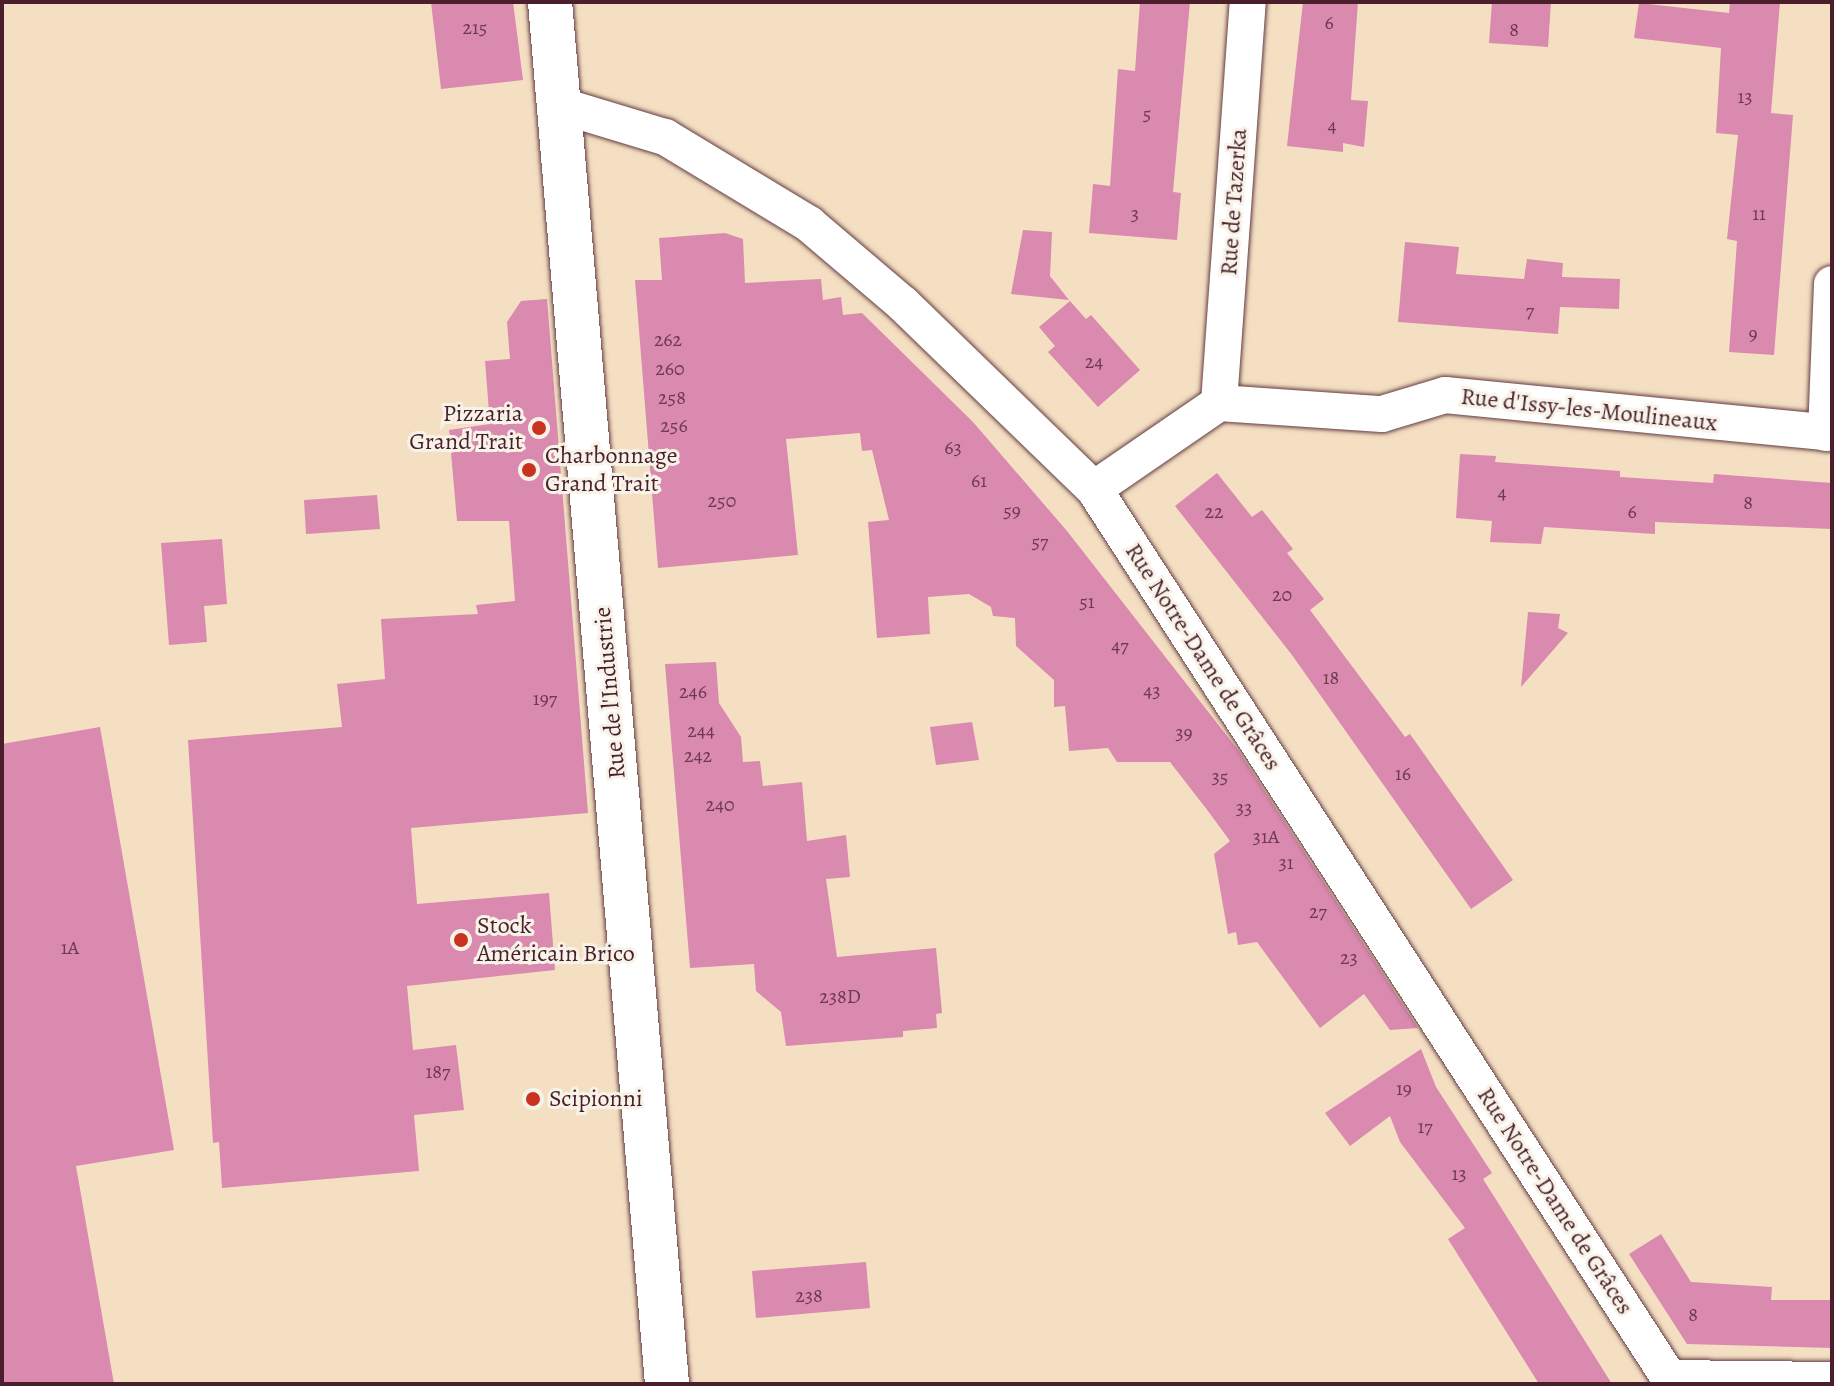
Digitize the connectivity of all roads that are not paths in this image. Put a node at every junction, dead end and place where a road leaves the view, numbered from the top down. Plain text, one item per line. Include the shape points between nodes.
1 (550, 2) edge
2 (1248, 2) edge
3 (562, 106) junction
4 (1832, 284) edge
5 (1219, 403) junction
6 (1829, 433) edge
7 (1094, 489) junction
8 (1832, 1380) edge
9 (1671, 1381) edge
10 (667, 1384) edge

1 - 3 main road, Rue de l'Industrie
2 - 5 street, Rue de Tazerka
3 - 7 street, Rue Notre-Dame de Grâces via 665,137 809,224 903,304
3 - 10 main road, Rue de l'Industrie
4 - 6 street, Rue d'Issy-les-Moulineaux
5 - 6 street, Rue d'Issy-les-Moulineaux via 1382,414 1445,395
5 - 7 street
7 - 9 street, Rue Notre-Dame de Grâces
8 - 9 street

